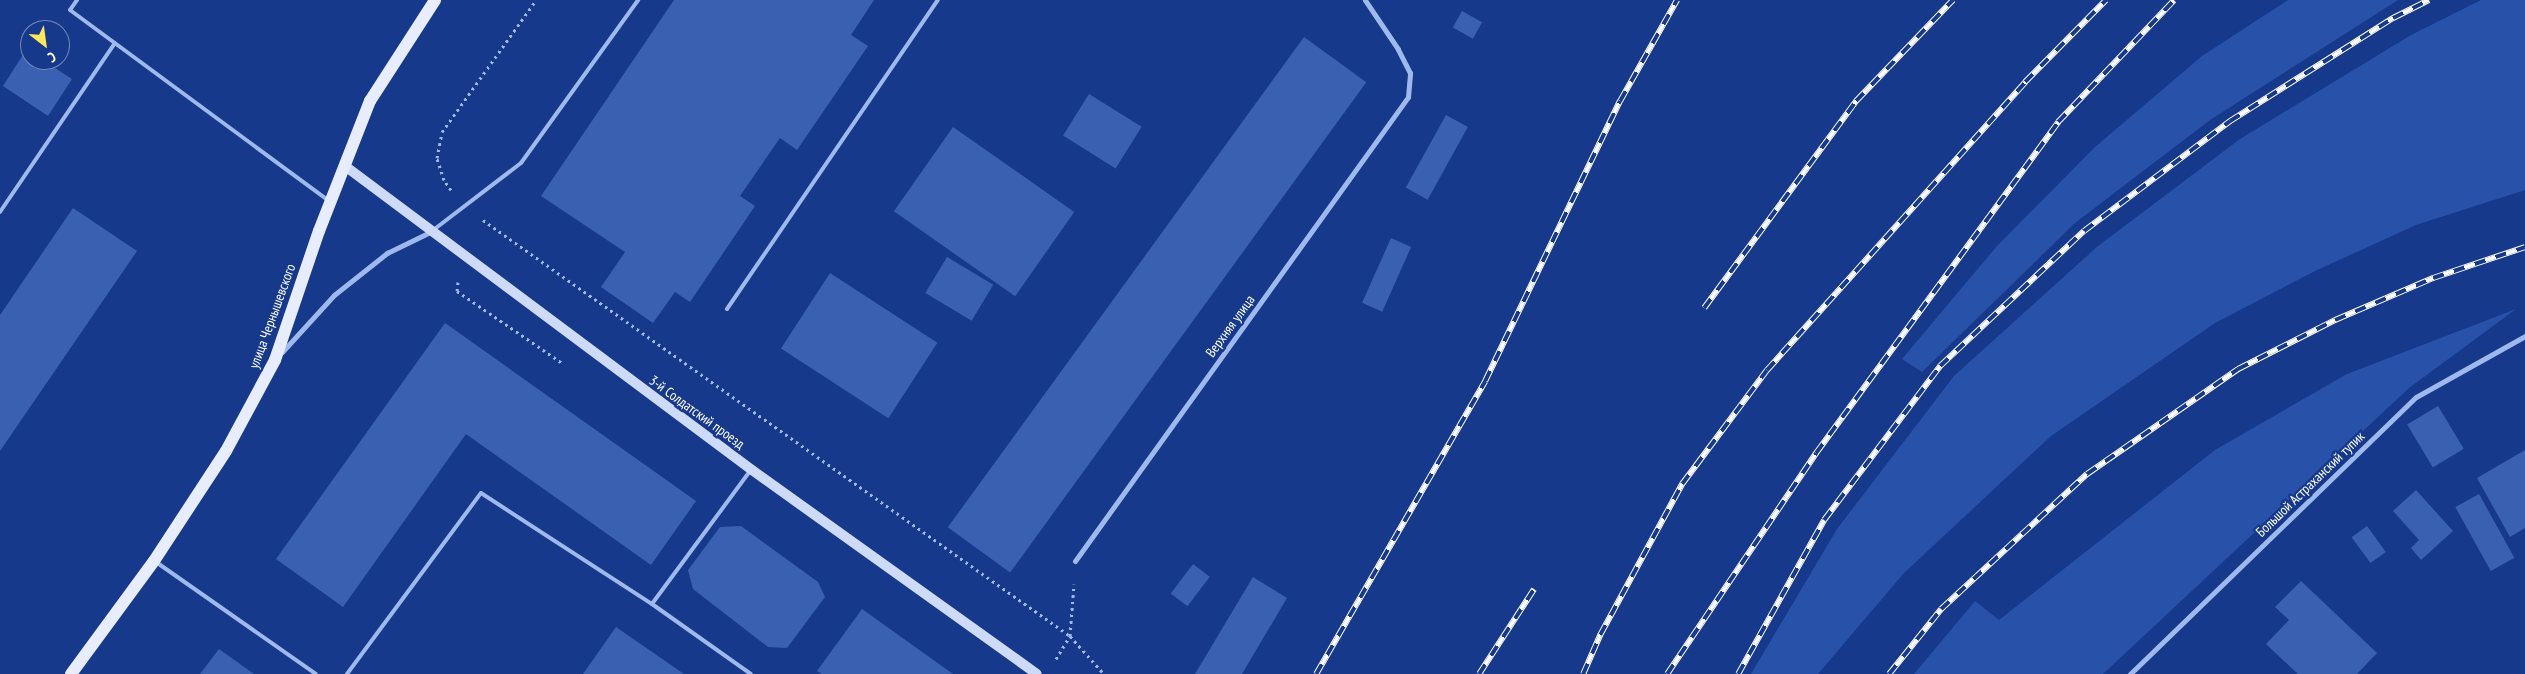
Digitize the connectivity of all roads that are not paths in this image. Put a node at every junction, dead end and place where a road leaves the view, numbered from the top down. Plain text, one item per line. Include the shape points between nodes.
1 (77, 0) edge
2 (435, 0) edge
3 (638, 0) edge
4 (938, 0) edge
5 (1365, 0) edge
6 (115, 43) junction
7 (345, 166) junction
8 (330, 202) junction
9 (0, 212) edge
10 (430, 232) junction
11 (727, 309) dead end
12 (2525, 336) edge
13 (275, 360) junction
14 (752, 470) junction
15 (154, 561) junction
16 (1075, 561) road end
17 (652, 604) junction
18 (71, 674) edge
19 (316, 674) edge
20 (347, 674) edge
21 (751, 674) edge
22 (1036, 674) edge
23 (2130, 674) edge

1 - 6 lane via 70,10
2 - 7 main road, улица Чернышевского via 370,101
3 - 10 lane via 521,163
4 - 11 lane
5 - 16 street, Верхняя улица via 1410,73 1408,98
6 - 8 lane
6 - 9 lane
7 - 8 main road, улица Чернышевского
7 - 10 main road, 3-й Солдатский проезд
8 - 13 main road, улица Чернышевского
10 - 13 street via 388,253 334,295
10 - 14 main road, 3-й Солдатский проезд
12 - 23 street, Большой Астраханский тупик via 2416,397
13 - 15 main road, улица Чернышевского via 226,451
14 - 17 lane
14 - 22 main road, 3-й Солдатский проезд
15 - 18 main road, улица Чернышевского
15 - 19 lane
17 - 20 lane via 481,493
17 - 21 lane

